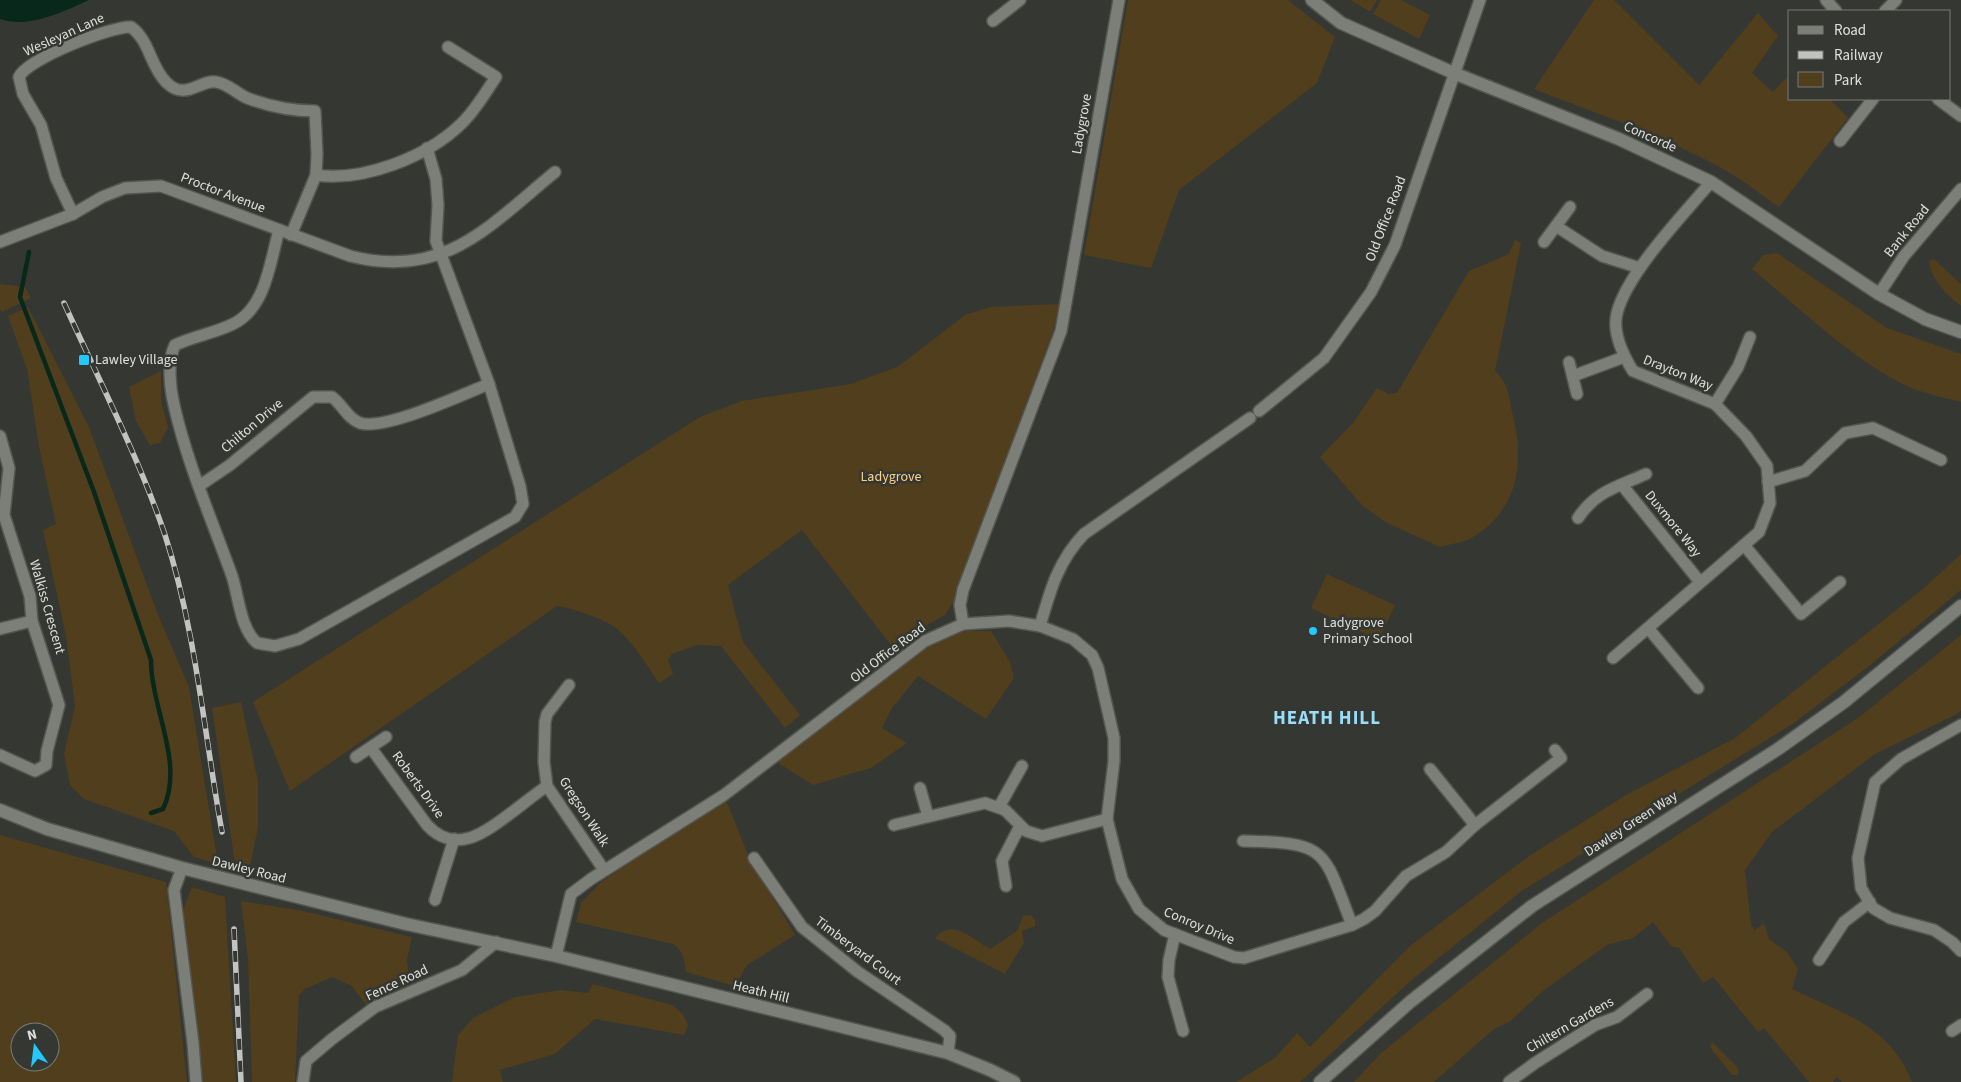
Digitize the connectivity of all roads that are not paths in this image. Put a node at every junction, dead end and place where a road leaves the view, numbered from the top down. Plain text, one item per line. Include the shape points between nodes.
1 (1020, 0) edge
2 (1119, 0) edge
3 (1312, 0) edge
4 (1480, 0) edge
5 (1826, 0) edge
6 (1896, 0) edge
7 (1835, 10) edge
8 (1886, 10) edge
9 (993, 21) dead end
10 (448, 47) dead end
11 (1456, 74) junction
12 (1872, 100) edge
13 (1939, 100) edge
14 (1961, 116) edge
15 (1840, 141) dead end
16 (427, 148) junction
17 (555, 172) dead end
18 (316, 175) junction
19 (1711, 182) junction
20 (1961, 189) edge
21 (1570, 207) dead end
22 (73, 214) junction
23 (1556, 226) junction
24 (279, 230) junction
25 (291, 235) junction
26 (0, 242) edge
27 (1544, 242) dead end
28 (440, 255) junction
29 (1640, 268) junction
30 (1879, 294) junction
31 (1961, 332) edge
32 (1750, 337) dead end
33 (1624, 357) junction
34 (1569, 362) dead end
35 (1573, 376) junction
36 (488, 384) junction
37 (1577, 394) dead end
38 (1715, 404) junction
39 (0, 436) edge
40 (1941, 460) dead end
41 (1646, 474) dead end
42 (1768, 482) junction
43 (1622, 485) junction
44 (199, 486) junction
45 (2, 516) edge
46 (1578, 518) dead end
47 (1744, 545) junction
48 (1700, 582) junction
49 (1840, 582) dead end
50 (1961, 606) edge
51 (32, 620) junction
52 (963, 624) junction
53 (1040, 626) junction
54 (1648, 628) junction
55 (0, 629) edge
56 (1613, 658) dead end
57 (570, 685) dead end
58 (1698, 688) dead end
59 (1961, 725) edge
60 (386, 737) dead end
61 (371, 748) junction
62 (1556, 750) dead end
63 (0, 756) edge
64 (356, 757) dead end
65 (1022, 766) dead end
66 (1430, 769) dead end
67 (547, 786) junction
68 (920, 788) dead end
69 (999, 807) junction
70 (0, 810) edge
71 (928, 816) junction
72 (1107, 819) junction
73 (894, 824) dead end
74 (1476, 825) junction
75 (1020, 826) junction
76 (454, 839) junction
77 (1244, 841) dead end
78 (754, 858) dead end
79 (182, 868) junction
80 (604, 870) junction
81 (1006, 886) dead end
82 (436, 900) dead end
83 (1870, 902) junction
84 (1352, 925) junction
85 (1175, 934) junction
86 (496, 942) junction
87 (1961, 951) edge
88 (556, 956) junction
89 (1819, 960) dead end
90 (1647, 994) dead end
91 (1183, 1031) dead end
92 (948, 1053) junction
93 (1324, 1080) edge
94 (196, 1082) edge
95 (302, 1082) edge
96 (1014, 1082) edge
97 (1509, 1082) edge

1 - 9 street
2 - 52 street, Ladygrove via 1061,331 962,590
3 - 11 street, Concorde via 1341,23
4 - 11 street, Old Office Road
5 - 7 street
6 - 8 street
10 - 16 street via 496,77 462,123
11 - 19 street, Concorde via 1619,139
11 - 53 street, Old Office Road via 1395,245 1371,292 1324,358 1254,414 1084,534 1058,570
12 - 15 street
13 - 14 street
16 - 18 street via 383,168 333,177
16 - 28 street via 436,179 436,241
17 - 28 street, Proctor Avenue via 483,231 456,249
18 - 22 street, Wesleyan Lane via 315,111 282,108 246,97 220,82 213,81 188,90 174,87 166,82 137,32 131,27 116,28 29,65 19,77 23,94 41,125 56,178
18 - 25 street, Wesleyan Lane
19 - 29 street, Drayton Way
19 - 30 street, Concorde
20 - 30 street, Bank Road via 1904,256
21 - 23 street
22 - 24 street, Proctor Avenue via 125,188 161,186
22 - 26 street, Proctor Avenue
23 - 27 street
23 - 29 street via 1602,256
24 - 25 street, Proctor Avenue
24 - 44 street via 260,298 252,310 232,325 175,345 170,354 173,404
25 - 28 street, Proctor Avenue via 372,262 394,264
28 - 36 street
29 - 33 street, Drayton Way via 1630,280 1617,315
30 - 31 street, Concorde via 1925,319
32 - 38 street via 1738,368
33 - 35 street
33 - 38 street, Drayton Way via 1633,371
34 - 35 street
35 - 37 street
36 - 44 street, Chilton Drive via 405,416 373,424 360,423 332,397 313,397 230,465
36 - 44 street via 520,486 521,510 515,517 362,605 285,644 264,645 252,639
38 - 42 street, Drayton Way via 1746,436 1767,466
39 - 45 street, Walkiss Crescent via 9,468
40 - 42 street via 1873,428 1846,433 1805,471
41 - 43 street, Duxmore Way
42 - 47 street, Drayton Way via 1770,503 1758,532
43 - 46 street, Duxmore Way via 1588,502
43 - 48 street, Duxmore Way
45 - 51 street, Walkiss Crescent via 30,596
47 - 48 street, Drayton Way
47 - 49 street via 1801,614
48 - 54 street, Drayton Way
50 - 93 street, Dawley Green Way via 1844,702 1778,749 1532,906 1410,1002
51 - 55 street
51 - 63 street, Walkiss Crescent via 59,705 46,764 35,771
52 - 53 street, Old Office Road via 1009,621
52 - 80 street, Old Office Road via 925,641 724,796
53 - 72 street, Conroy Drive via 1073,639 1092,656 1098,668 1115,750
54 - 56 street, Drayton Way
54 - 58 street
57 - 67 street, Gregson Walk via 547,714 545,722
59 - 83 street via 1901,759 1875,782 1858,858 1861,888
60 - 61 street
61 - 64 street
61 - 76 street, Roberts Drive via 431,829
62 - 74 street, Conroy Drive via 1561,758
65 - 69 street
66 - 74 street
67 - 76 street via 484,831 469,838
67 - 80 street, Gregson Walk
68 - 71 street
69 - 71 street via 976,804
69 - 75 street
70 - 79 street, Dawley Road via 47,829
71 - 73 street
72 - 75 street via 1042,836
72 - 85 street, Conroy Drive via 1122,879 1132,900 1155,924
74 - 84 street, Conroy Drive via 1446,852 1406,876 1375,911
75 - 81 street via 1002,861
76 - 82 street
77 - 84 street via 1300,844 1319,854 1331,870
78 - 92 street, Timberyard Court via 802,927 858,972 944,1030 950,1036
79 - 86 street, Dawley Road via 406,924
79 - 94 street via 174,890
80 - 88 street, Old Office Road via 571,894
83 - 87 street via 1873,908 1890,918 1934,930
83 - 89 street via 1844,922
84 - 85 street, Conroy Drive via 1244,958
85 - 91 street via 1168,977
86 - 88 street, Heath Hill
86 - 95 street, Fence Road via 462,970 375,1007 306,1061
88 - 92 street, Heath Hill
90 - 97 street, Chiltern Gardens via 1616,1018 1595,1025
92 - 96 street, Heath Hill

